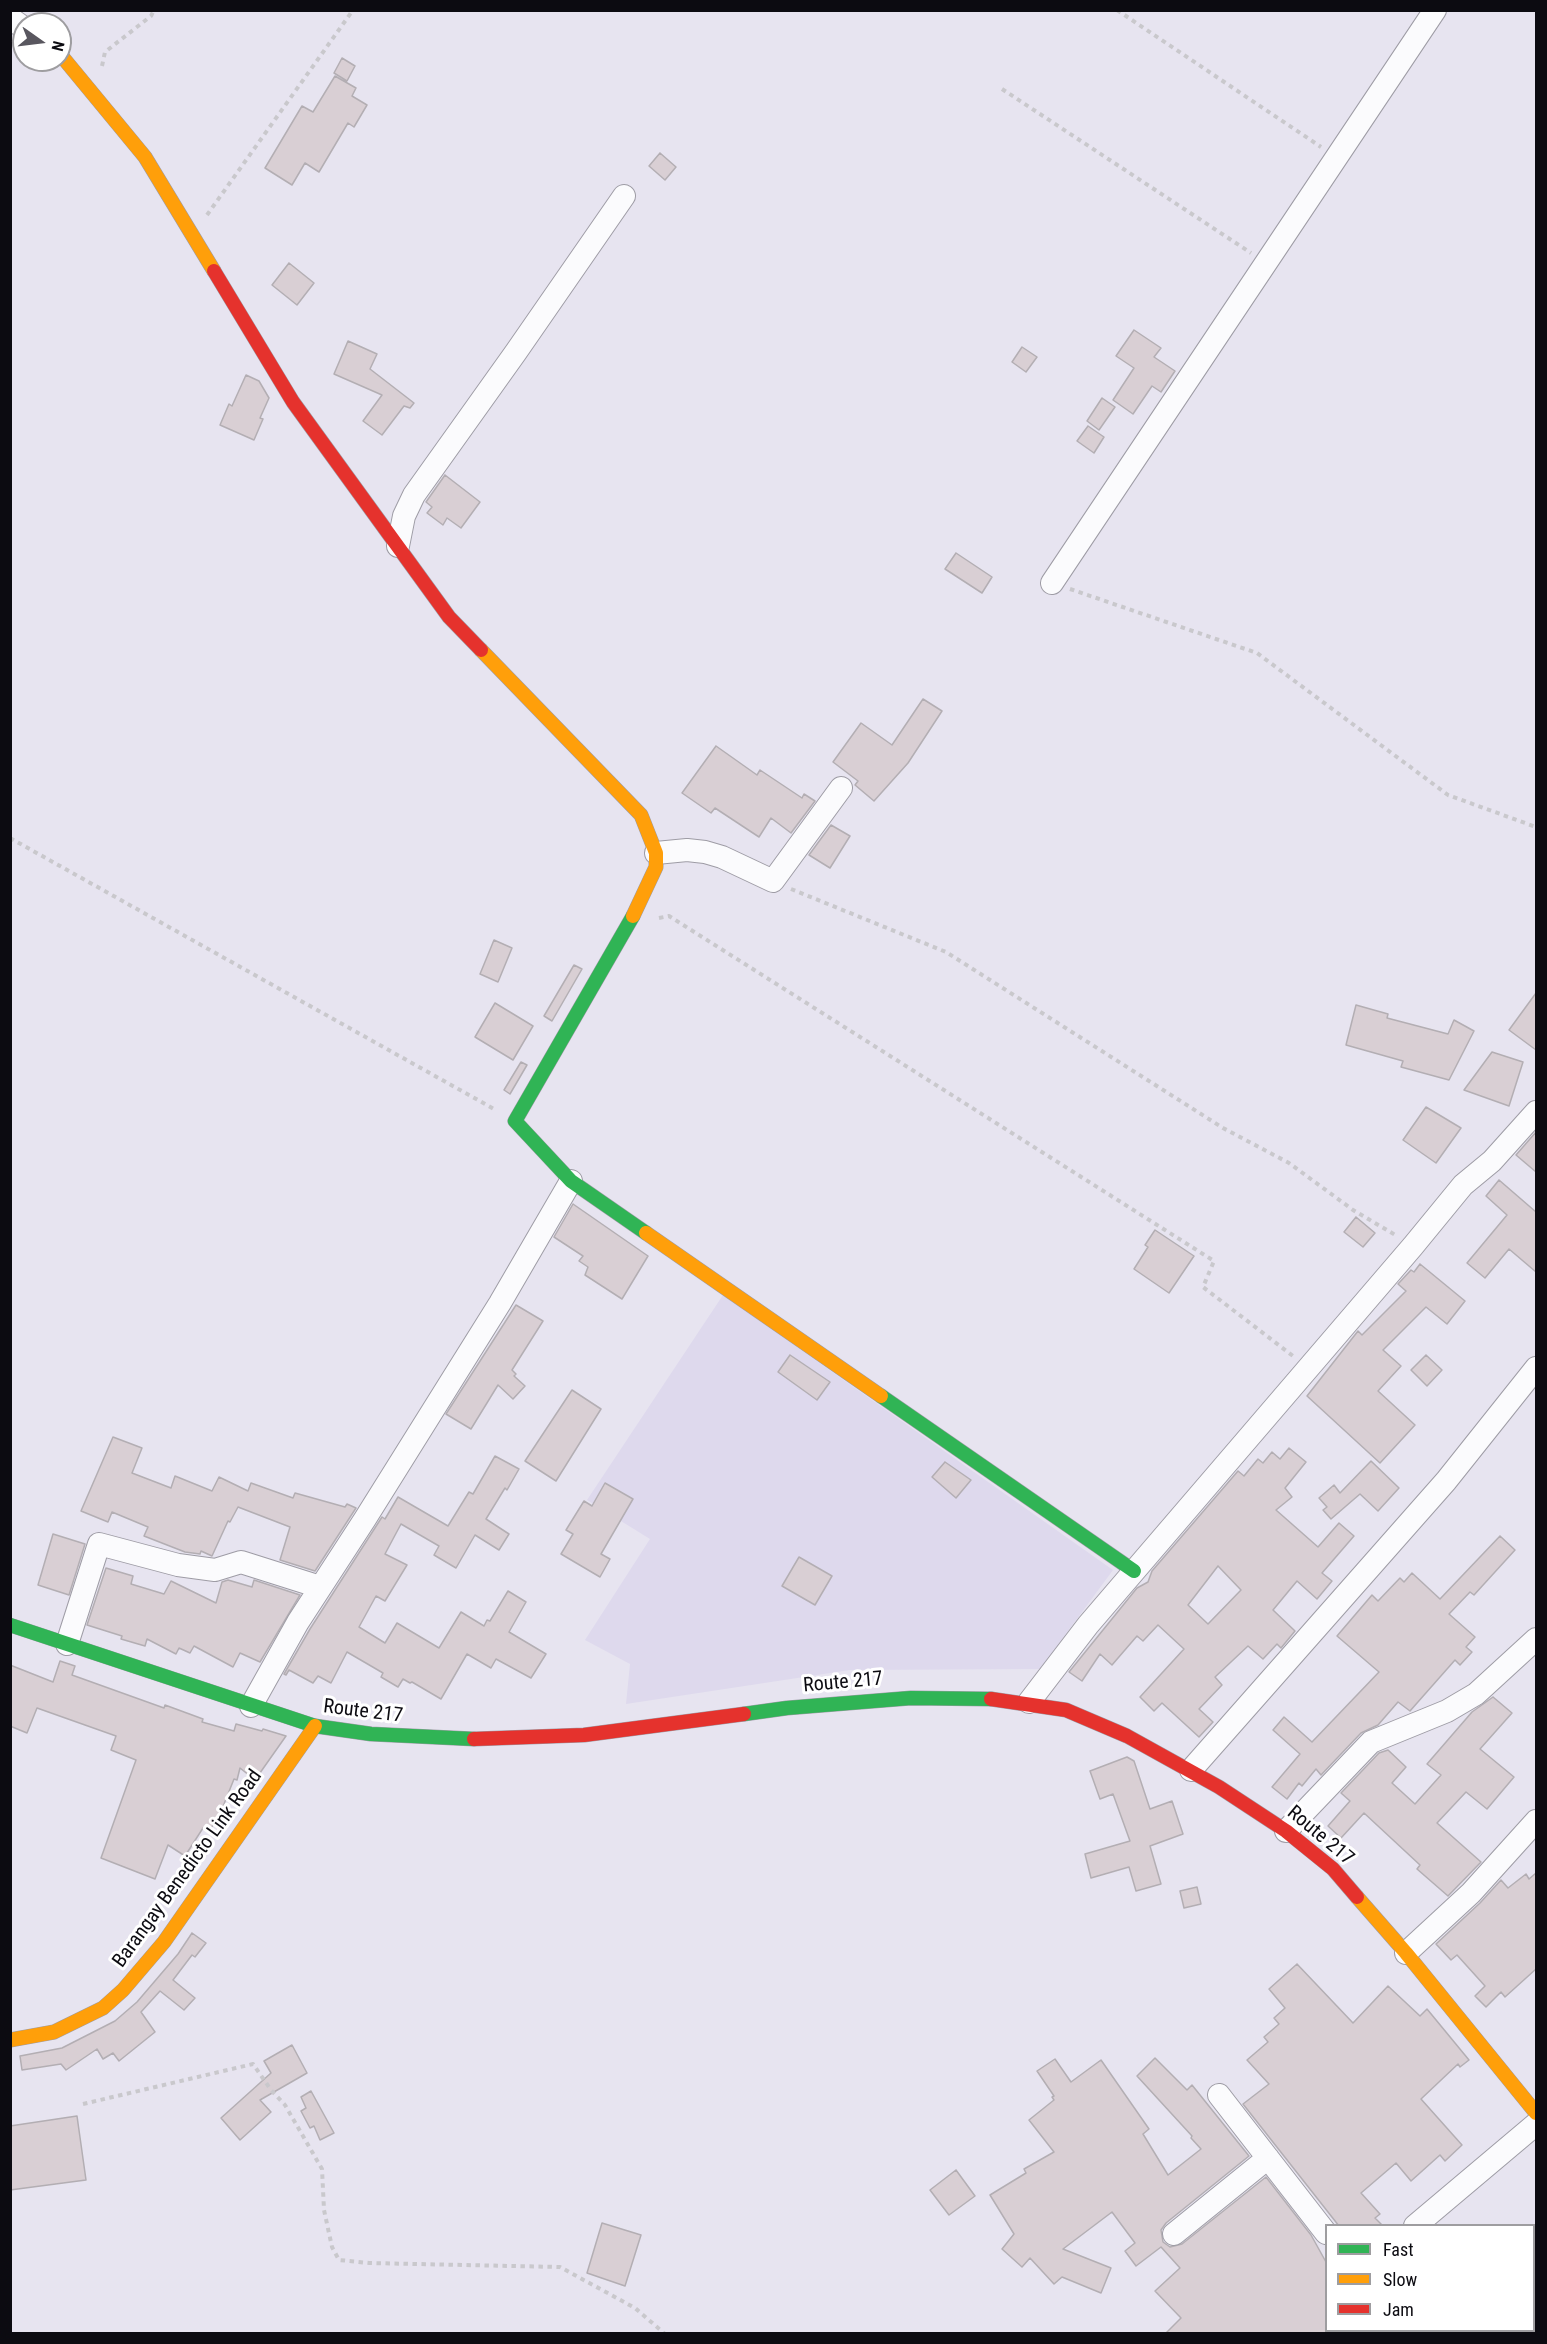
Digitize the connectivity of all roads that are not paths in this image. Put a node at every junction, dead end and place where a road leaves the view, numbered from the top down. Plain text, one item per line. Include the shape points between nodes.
1 (1435, 10) edge
2 (72, 69) edge
3 (624, 196) dead end
4 (398, 546) junction
5 (1052, 583) road end
6 (841, 788) dead end
7 (656, 853) junction
8 (1536, 1112) edge
9 (571, 1181) junction
10 (1536, 1368) edge
11 (1134, 1571) junction
12 (320, 1587) junction
13 (10, 1625) edge
14 (67, 1644) junction
15 (1532, 1653) edge
16 (1029, 1702) junction
17 (251, 1706) junction
18 (315, 1726) junction
19 (1191, 1770) junction
20 (1536, 1821) edge
21 (1286, 1831) junction
22 (1406, 1953) junction
23 (10, 2040) edge
24 (1219, 2095) dead end
25 (1536, 2113) edge
26 (1536, 2124) edge
27 (1268, 2158) junction
28 (1417, 2224) edge
29 (1325, 2232) edge
30 (1174, 2234) dead end

1 - 5 street
2 - 4 street via 145,157 293,402
3 - 4 street via 414,495 404,516
4 - 7 street via 449,617 641,815
6 - 7 street via 773,881 705,852
7 - 9 street via 656,867 629,923 515,1121
8 - 11 street via 1492,1161 1463,1185
9 - 11 street
9 - 12 street via 494,1313
10 - 19 street via 1446,1481
11 - 16 street
12 - 14 street via 241,1562 215,1570 178,1565 99,1544
12 - 17 street
13 - 14 street, Route 217
14 - 17 street, Route 217
15 - 21 street via 1447,1711 1371,1742
16 - 18 street, Route 217 via 957,1697 846,1702 584,1735 484,1740 371,1734
16 - 19 street, Route 217 via 1066,1710
17 - 18 street, Route 217
18 - 23 street, Barangay Benedicto Link Road via 164,1942 123,1990 103,2008 62,2029
19 - 21 street, Route 217
20 - 22 street via 1472,1893
21 - 22 street, Route 217 via 1333,1869
22 - 25 street, Route 217
24 - 27 street
26 - 28 street
27 - 29 street
27 - 30 street

